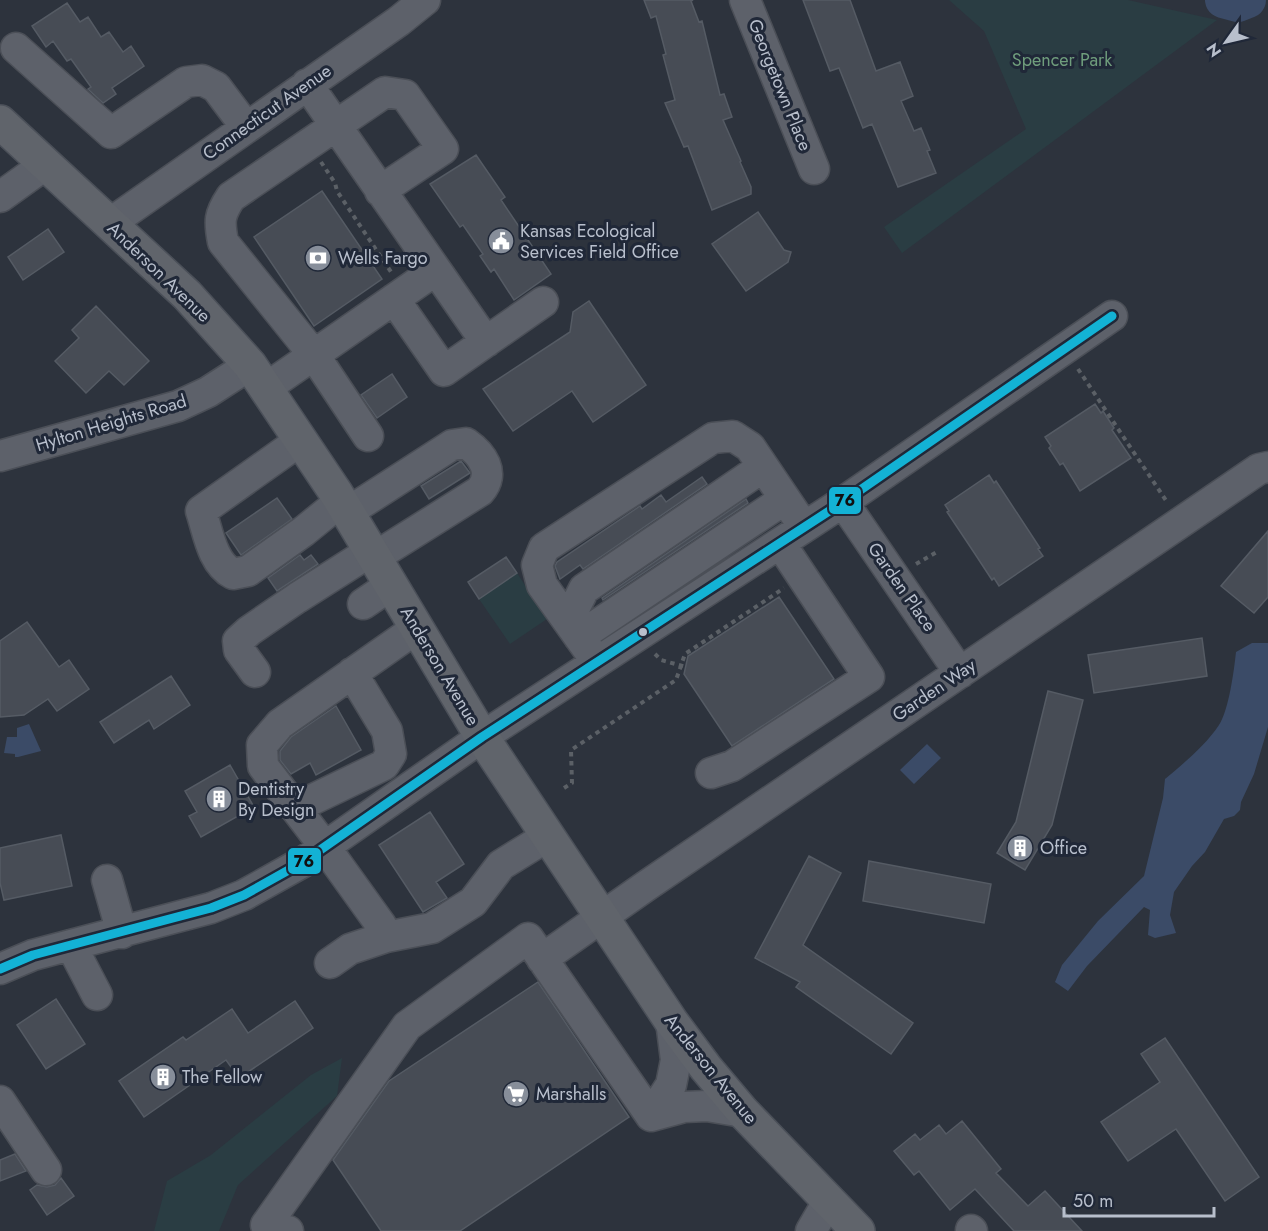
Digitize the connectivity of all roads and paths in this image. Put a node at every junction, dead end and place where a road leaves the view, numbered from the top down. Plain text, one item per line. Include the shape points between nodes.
1 (426, 0) edge
2 (745, 0) edge
3 (16, 48) dead end
4 (307, 84) junction
5 (0, 122) edge
6 (335, 126) junction
7 (246, 127) junction
8 (46, 164) junction
9 (311, 168) dead end
10 (814, 170) dead end
11 (380, 191) junction
12 (0, 197) edge
13 (109, 224) junction
14 (436, 270) junction
15 (394, 288) junction
16 (543, 302) dead end
17 (1112, 316) dead end
18 (486, 342) junction
19 (1064, 349) junction
20 (314, 355) junction
21 (258, 376) junction
22 (368, 436) dead end
23 (301, 440) junction
24 (0, 456) edge
25 (1268, 466) edge
26 (763, 467) junction
27 (785, 499) junction
28 (843, 502) junction
29 (1168, 502) dead end
30 (344, 506) junction
31 (792, 535) junction
32 (937, 552) dead end
33 (373, 554) junction
34 (912, 566) dead end
35 (802, 576) junction
36 (392, 585) junction
37 (363, 604) dead end
38 (417, 628) junction
39 (574, 629) junction
40 (597, 662) junction
41 (255, 672) dead end
42 (960, 672) junction
43 (352, 673) junction
44 (482, 737) junction
45 (711, 773) dead end
46 (564, 788) dead end
47 (295, 808) junction
48 (548, 836) junction
49 (325, 847) junction
50 (107, 880) dead end
51 (602, 917) junction
52 (122, 933) junction
53 (386, 937) junction
54 (71, 945) junction
55 (542, 959) junction
56 (330, 963) dead end
57 (0, 969) edge
58 (97, 995) dead end
59 (671, 1020) junction
60 (0, 1101) edge
61 (743, 1113) junction
62 (651, 1116) junction
63 (46, 1170) dead end
64 (829, 1200) junction
65 (288, 1231) edge
66 (812, 1231) edge
67 (858, 1231) edge

1 - 4 street, Connecticut Avenue
2 - 10 street, Georgetown Place
3 - 7 street via 111,133 186,82 202,80 216,87
4 - 6 street
4 - 7 street, Connecticut Avenue
5 - 8 main road, Anderson Avenue
6 - 11 street
6 - 11 street via 386,92 405,95 443,148
6 - 20 street via 231,197 221,212 223,242
7 - 13 street, Connecticut Avenue
8 - 12 street
8 - 13 main road, Anderson Avenue
9 - 15 path via 321,162
11 - 14 street
13 - 21 main road, Anderson Avenue via 187,295
14 - 15 street, Hylton Heights Road
14 - 18 street
15 - 18 street via 444,371
15 - 20 street, Hylton Heights Road
16 - 18 street
17 - 19 street
19 - 28 street
19 - 29 path
20 - 21 street, Hylton Heights Road
20 - 22 street
21 - 23 main road, Anderson Avenue
21 - 24 street, Hylton Heights Road via 178,406
23 - 30 main road, Anderson Avenue
23 - 30 street via 201,511 222,566 233,574 248,571
25 - 42 street, Garden Way
26 - 27 street
26 - 39 street via 584,589
26 - 39 street via 750,447 732,436 713,438 544,548 537,565 542,585
27 - 31 street
27 - 39 street
28 - 31 street
28 - 42 street, Garden Place
30 - 33 main road, Anderson Avenue
30 - 33 street via 452,445 466,443 477,450 486,464 487,479 480,491
31 - 35 street
31 - 40 street
32 - 34 path
33 - 36 main road, Anderson Avenue
33 - 41 street via 297,598 238,641 239,650
35 - 45 street via 869,677 732,766
35 - 46 path via 685,654 676,680 571,750 572,783
36 - 37 street
36 - 38 main road, Anderson Avenue
38 - 43 street
38 - 44 main road, Anderson Avenue
39 - 40 street
40 - 44 street
42 - 51 street, Garden Way
43 - 47 street via 280,724 262,745 263,766
43 - 47 street via 387,731 391,754 384,765
44 - 48 main road, Anderson Avenue
44 - 49 street
47 - 49 street
48 - 51 main road, Anderson Avenue
48 - 53 street via 501,865 473,902 432,928
49 - 52 street via 244,895
49 - 53 street
50 - 52 street
51 - 55 street, Garden Way
51 - 59 main road, Anderson Avenue
52 - 54 street
53 - 56 street via 350,949
54 - 57 street
54 - 58 street
55 - 62 street
55 - 65 street via 528,938 407,1026 266,1225
59 - 61 main road, Anderson Avenue
59 - 62 street via 676,1060 671,1085
60 - 63 street
61 - 62 street via 707,1106 684,1107
61 - 64 main road, Anderson Avenue
64 - 66 street
64 - 67 main road, Anderson Avenue

